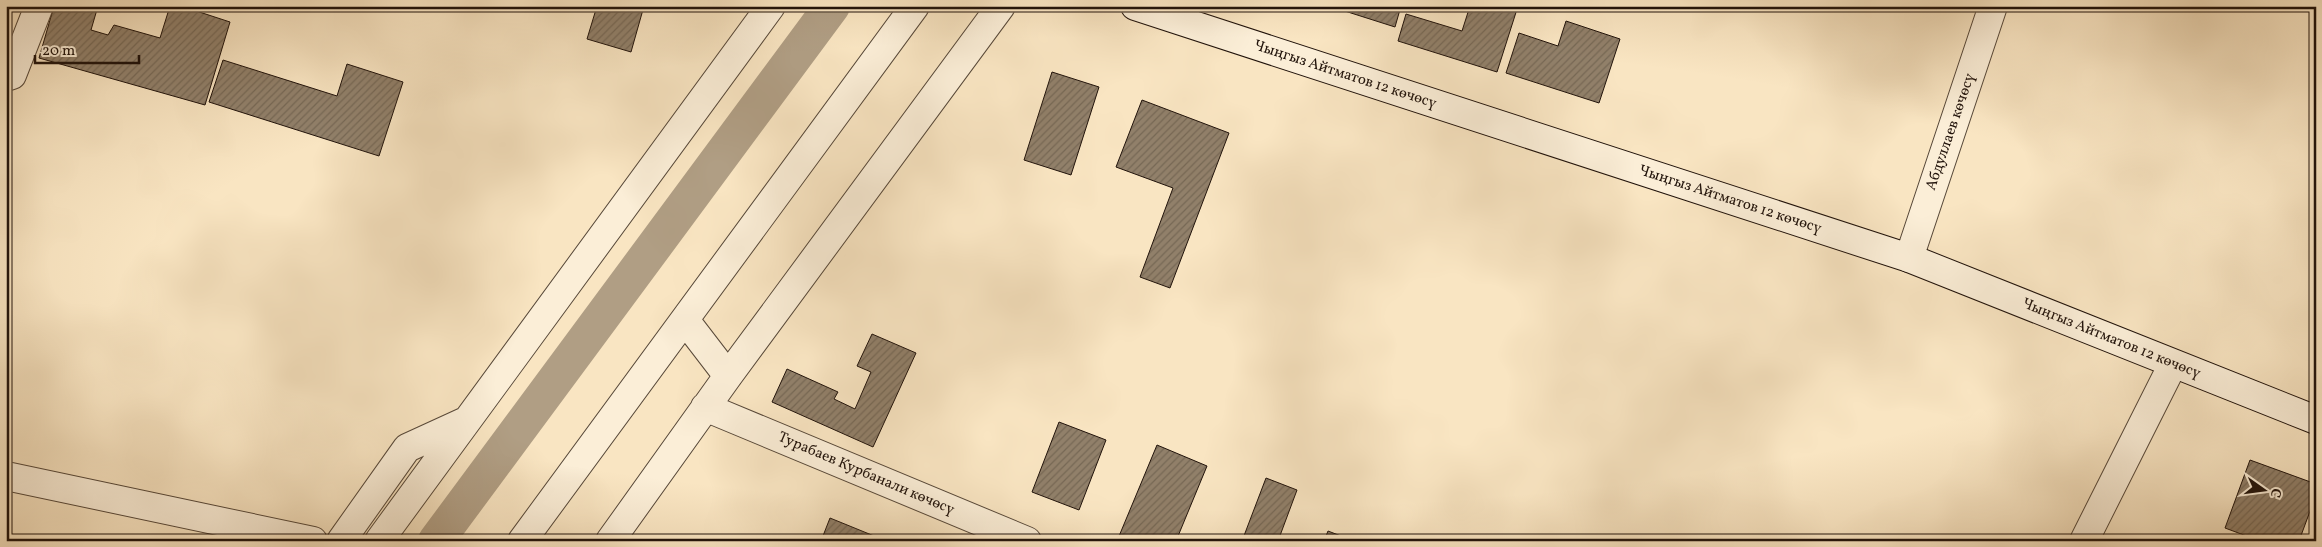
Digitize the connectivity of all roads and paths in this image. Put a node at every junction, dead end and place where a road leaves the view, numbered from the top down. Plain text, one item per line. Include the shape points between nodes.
1 (39, 6) edge
2 (772, 6) edge
3 (915, 6) edge
4 (1001, 6) edge
5 (1135, 6) edge
6 (1993, 6) edge
7 (6, 77) edge
8 (1908, 258) junction
9 (685, 320) junction
10 (2173, 364) junction
11 (728, 376) junction
12 (706, 407) junction
13 (468, 420) junction
14 (2316, 420) edge
15 (6, 476) edge
16 (313, 541) edge
17 (341, 541) edge
18 (379, 541) edge
19 (522, 541) edge
20 (610, 541) edge
21 (1026, 541) edge
22 (2084, 541) edge

1 - 7 street via 12,75
2 - 13 street
3 - 9 street
4 - 11 street
5 - 8 street, Чыңгыз Айтматов 12 көчөсү
6 - 8 street, Абдуллаев көчөсү
8 - 10 street, Чыңгыз Айтматов 12 көчөсү
9 - 11 street
9 - 19 street
10 - 14 street, Чыңгыз Айтматов 12 көчөсү
10 - 22 street
11 - 12 street
12 - 20 street
12 - 21 street, Турабаев Курбанали көчөсү
13 - 17 street via 407,448
13 - 18 street
15 - 16 street

